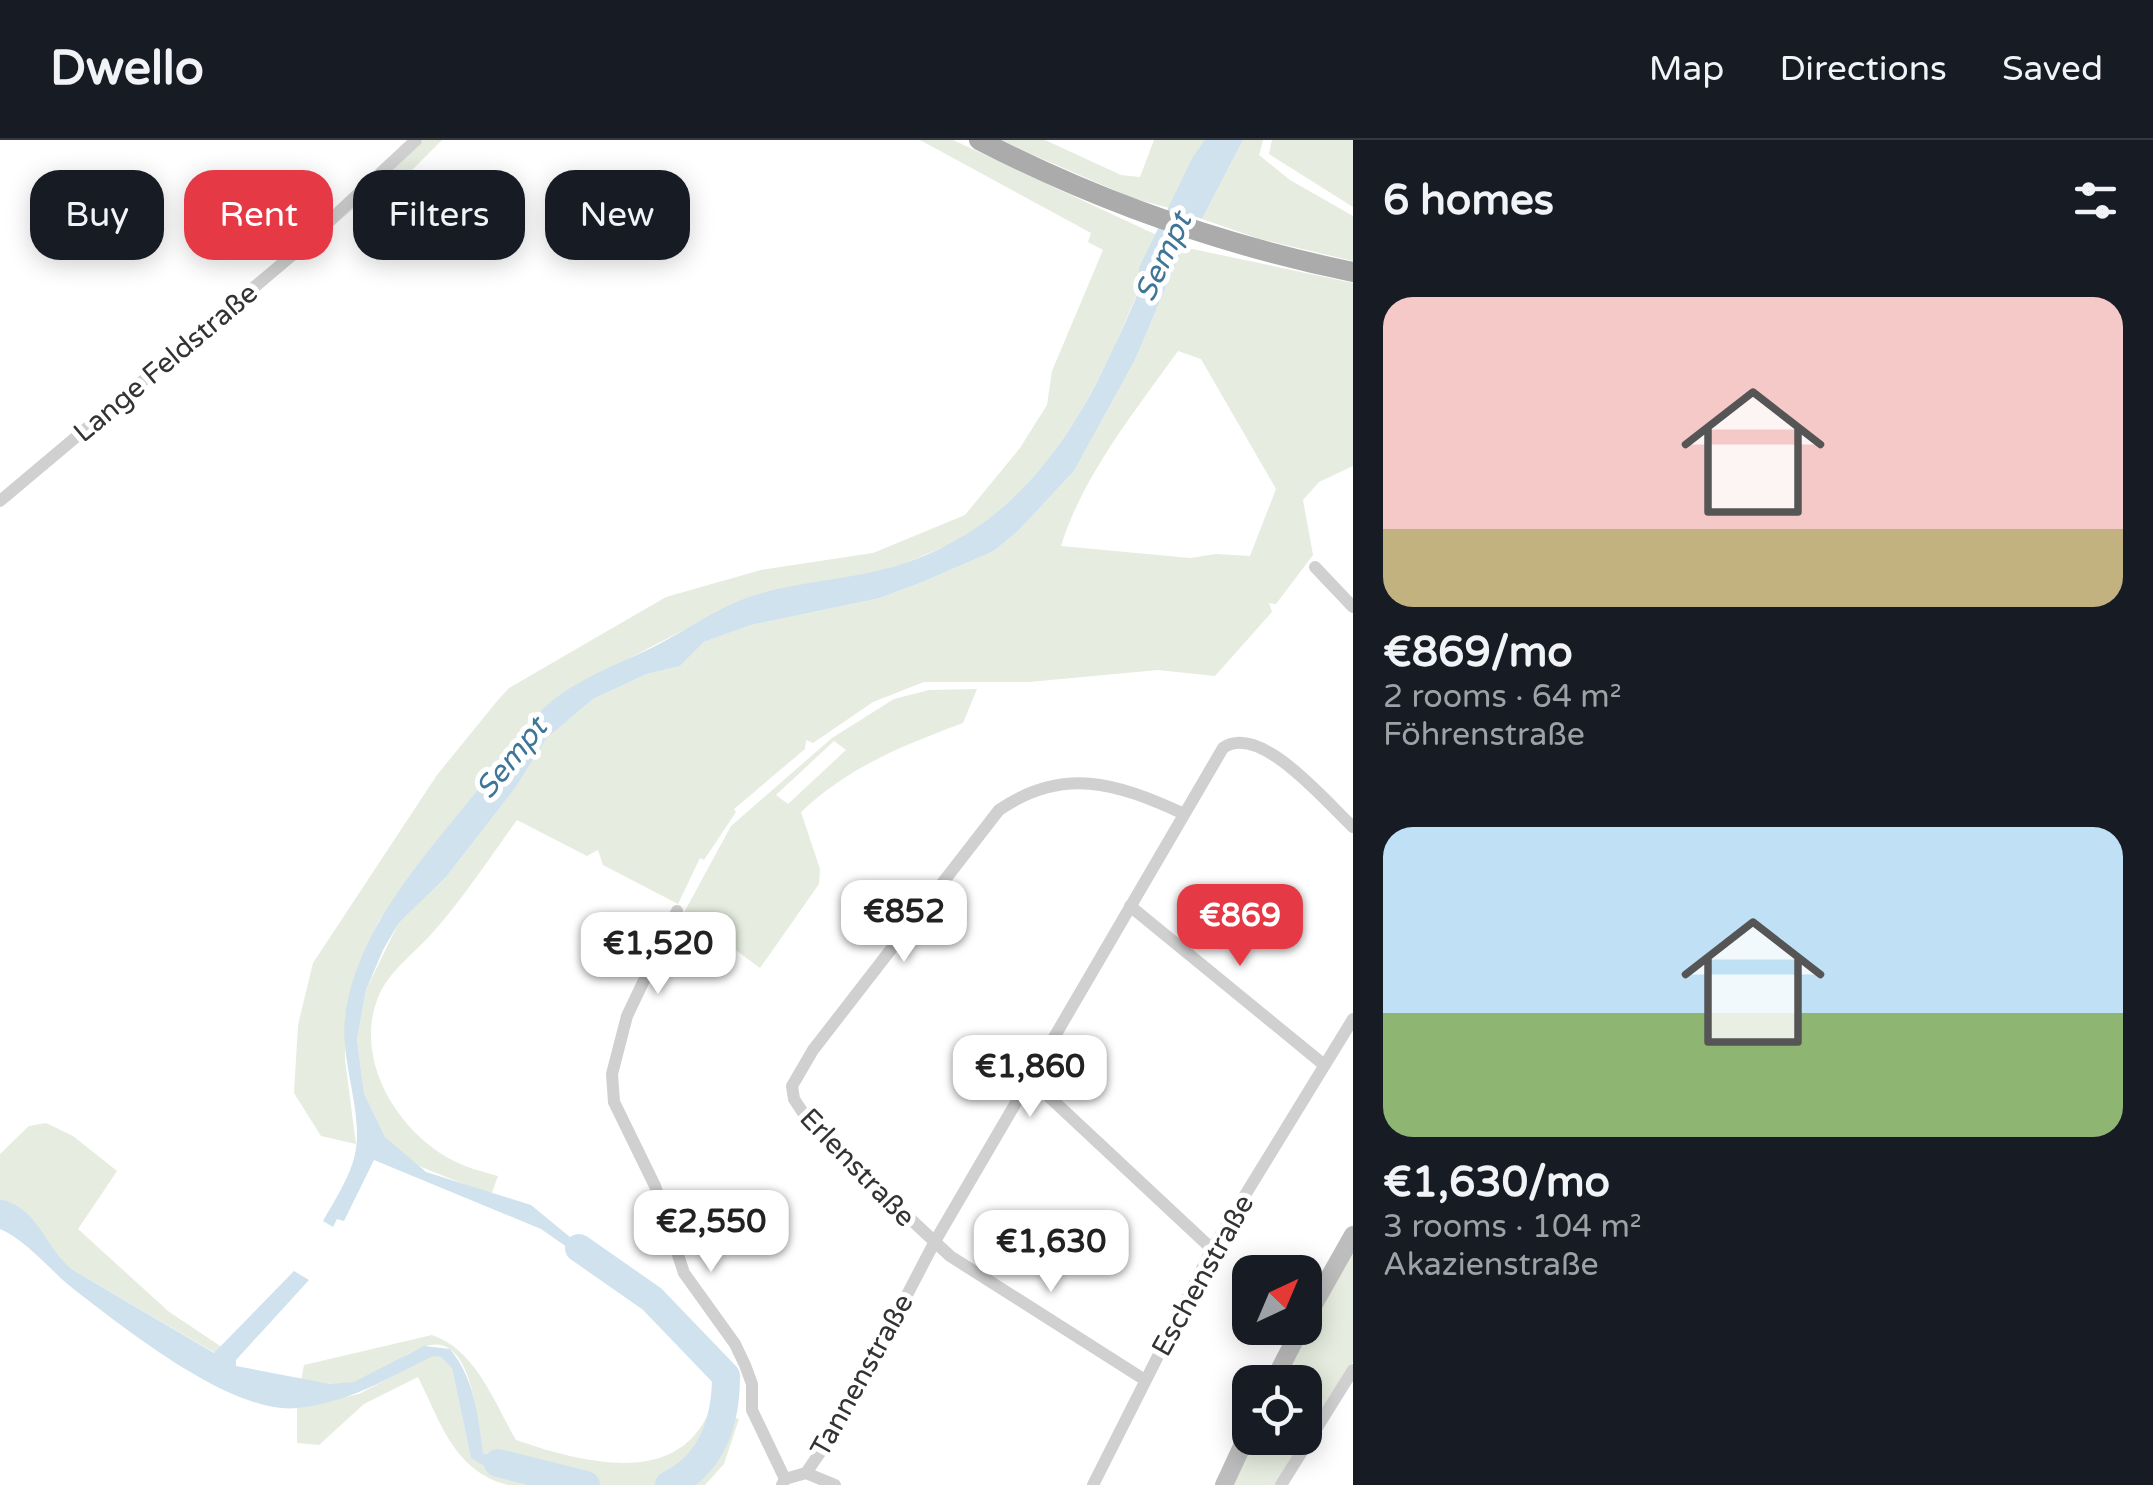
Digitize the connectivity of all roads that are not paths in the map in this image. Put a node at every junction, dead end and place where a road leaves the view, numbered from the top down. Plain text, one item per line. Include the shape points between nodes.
1 (416, 140) edge
2 (980, 140) edge
3 (1353, 272) edge
4 (0, 502) edge
5 (1315, 566) dead end
6 (1353, 607) edge
7 (1182, 813) junction
8 (1353, 826) edge
9 (1130, 906) junction
10 (677, 911) dead end
11 (1353, 1019) edge
12 (1323, 1064) junction
13 (1029, 1078) junction
14 (1353, 1235) edge
15 (934, 1243) junction
16 (1212, 1249) junction
17 (1322, 1290) edge
18 (1353, 1370) edge
19 (1145, 1380) junction
20 (1238, 1455) edge
21 (806, 1473) junction
22 (784, 1482) edge
23 (835, 1485) edge
24 (1093, 1485) edge
25 (1224, 1485) edge
26 (1281, 1485) edge

1 - 4 street, Lange Feldstraße via 296,252
2 - 3 main road via 1198,234
5 - 6 street
7 - 8 street, Tannenstraße via 1223,748 1238,740 1264,746
7 - 9 street, Tannenstraße
7 - 15 street, Erlenstraße via 1087,784 1049,784 1000,810 792,1086 813,1128
9 - 12 street
9 - 13 street, Tannenstraße
10 - 22 street via 627,1016 612,1074 614,1102 655,1186 684,1274 744,1364 752,1410
11 - 12 street, Eschenstraße
12 - 16 street, Eschenstraße
13 - 15 street, Tannenstraße
13 - 16 street
14 - 17 street
15 - 19 street
15 - 21 street, Tannenstraße
16 - 19 street, Eschenstraße
18 - 26 street
19 - 24 street, Eschenstraße
20 - 25 street
21 - 22 street, Tannenstraße
21 - 23 street

